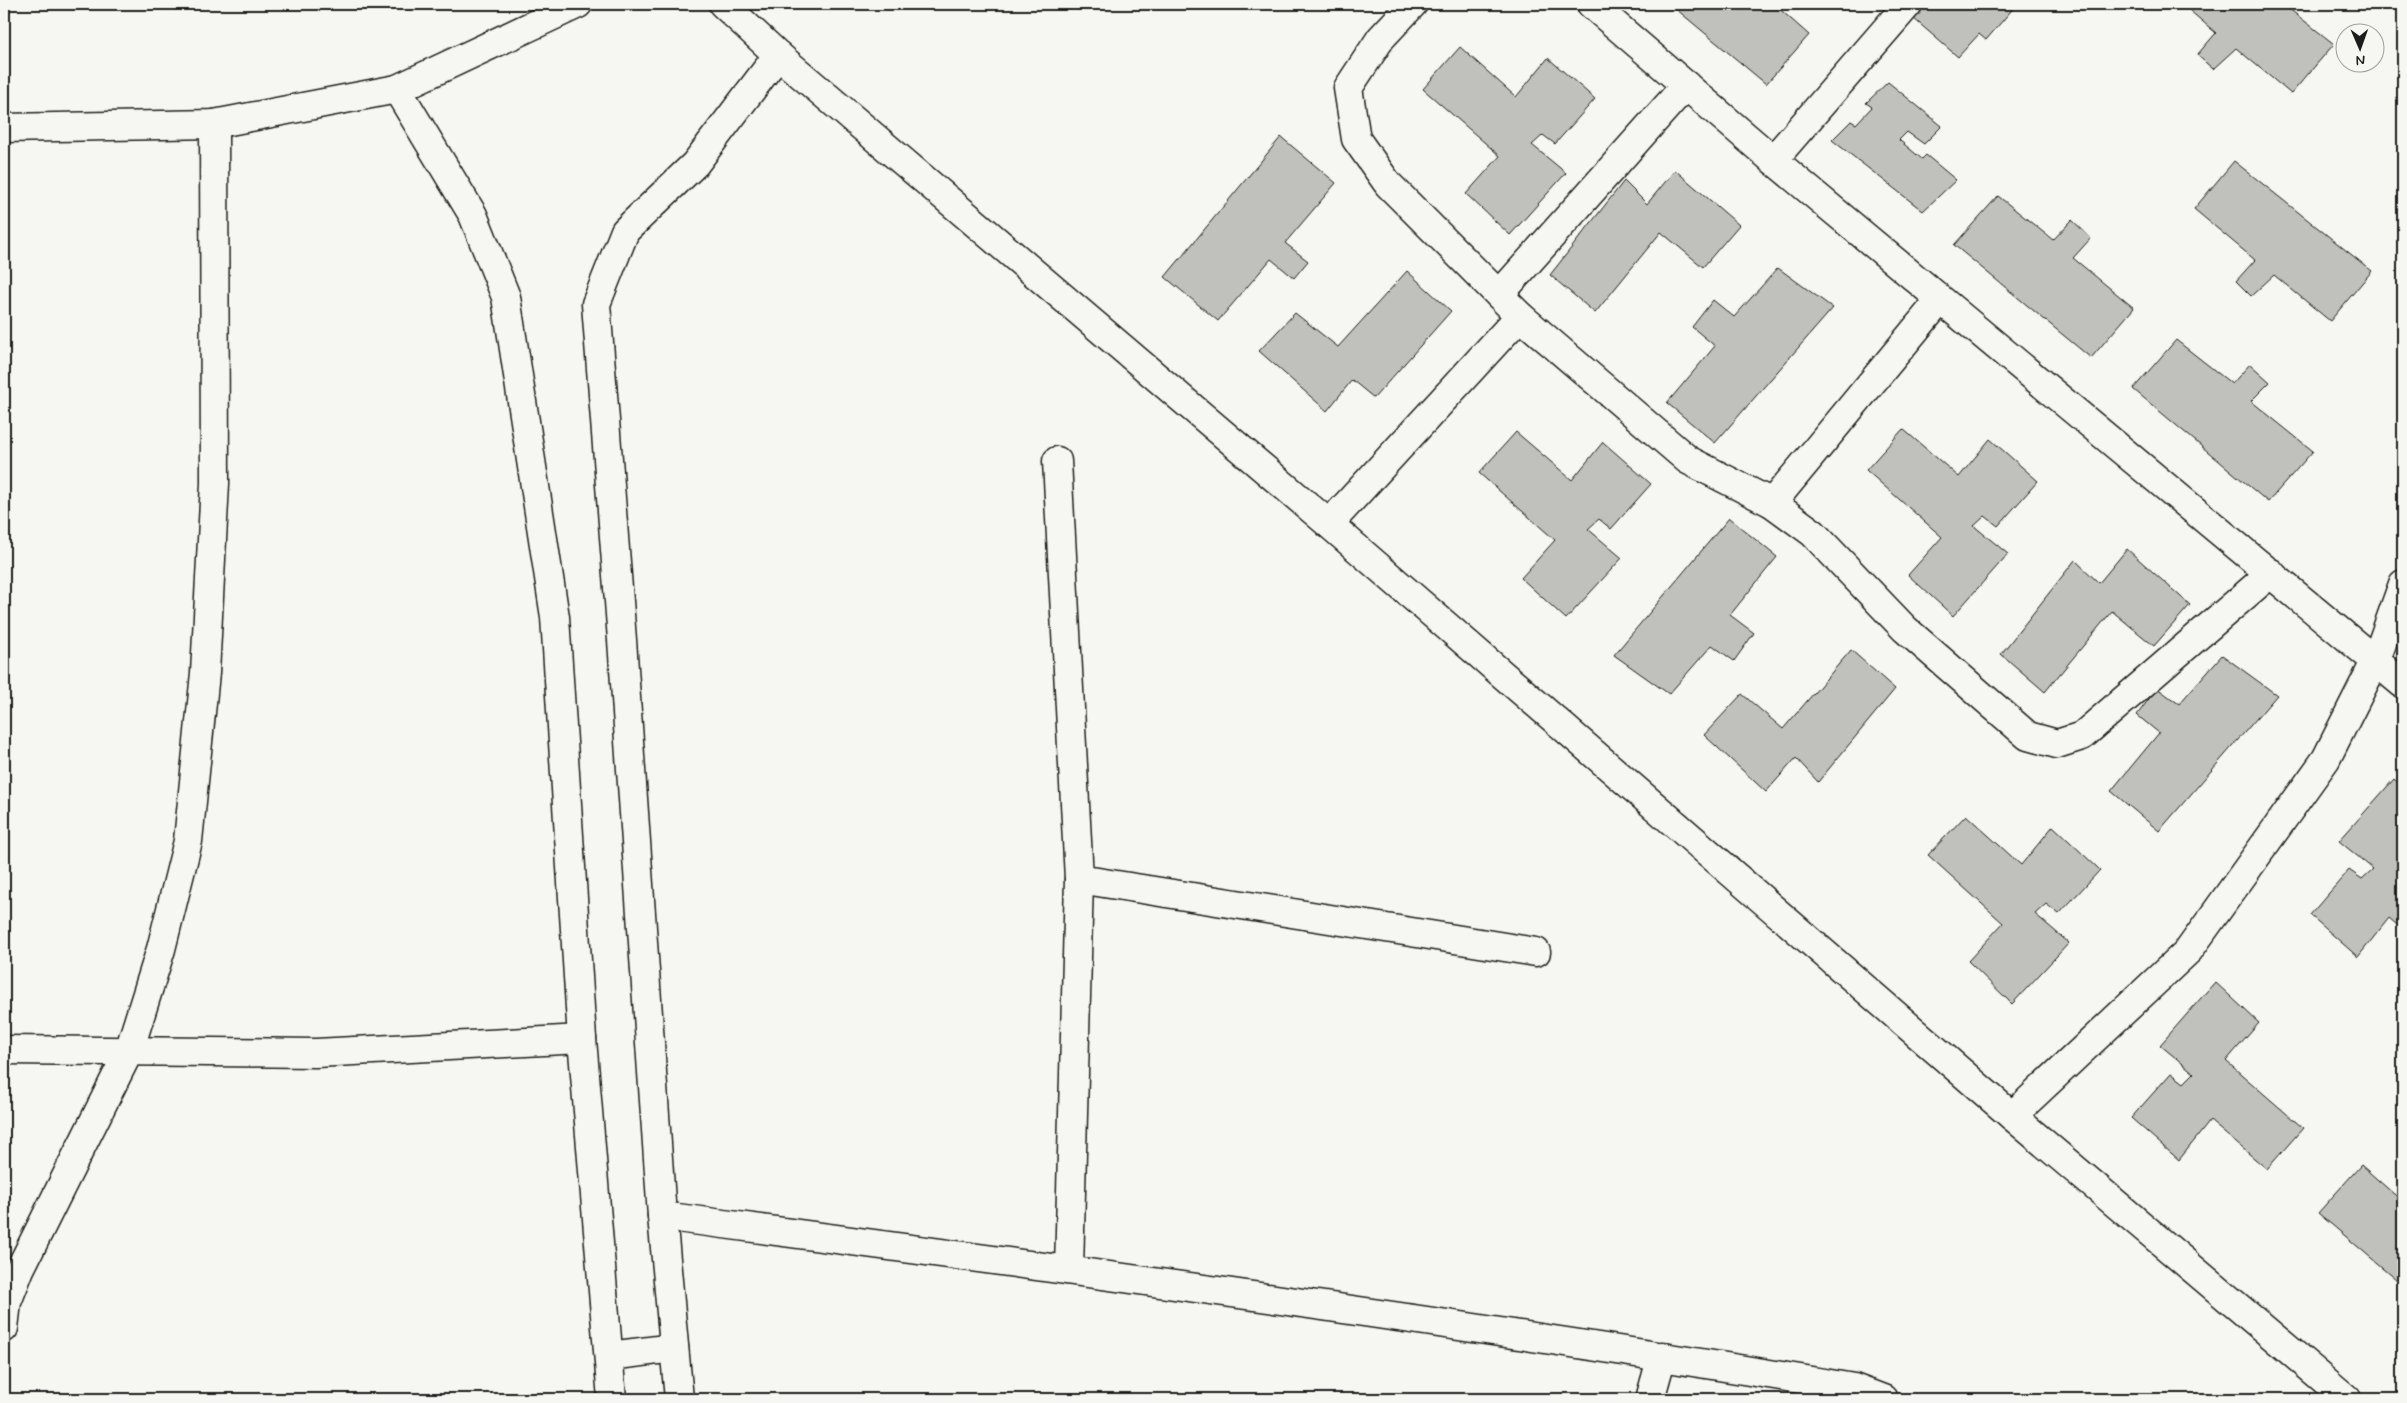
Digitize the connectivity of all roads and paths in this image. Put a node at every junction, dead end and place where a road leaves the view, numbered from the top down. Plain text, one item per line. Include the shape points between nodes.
1 (578, 4) edge
2 (724, 4) edge
3 (1413, 4) edge
4 (1591, 4) edge
5 (1908, 4) edge
6 (778, 55) junction
7 (1686, 85) junction
8 (397, 89) junction
9 (214, 124) junction
10 (4, 128) edge
11 (1773, 160) junction
12 (1499, 295) junction
13 (1940, 300) junction
14 (1520, 316) junction
15 (1057, 461) dead end
16 (1772, 503) junction
17 (1329, 524) junction
18 (2271, 573) junction
19 (2403, 584) edge
20 (2376, 660) junction
21 (2403, 684) edge
22 (1079, 879) junction
23 (1536, 952) dead end
24 (582, 1040) junction
25 (4, 1050) edge
26 (129, 1051) junction
27 (2012, 1116) junction
28 (662, 1216) junction
29 (1068, 1270) junction
30 (4, 1328) edge
31 (674, 1348) junction
32 (609, 1356) junction
33 (1662, 1356) junction
34 (612, 1399) edge
35 (679, 1399) edge
36 (1650, 1399) edge
37 (1883, 1399) edge
38 (2347, 1399) edge

1 - 8 street
2 - 6 street
3 - 12 street via 1381,38 1348,88 1356,139 1388,184
4 - 7 street
5 - 11 street
6 - 17 street
6 - 28 street via 695,164 625,231 596,304
7 - 11 street
7 - 12 street
8 - 9 street
8 - 24 street via 473,215 506,297 555,617
9 - 10 street
9 - 26 street via 215,483 205,673 188,841 161,949
11 - 13 street
12 - 14 street
13 - 16 street
13 - 18 street
14 - 16 street via 1688,460
14 - 17 street
15 - 22 street
16 - 18 street via 1814,533 1905,629 2028,736 2057,744 2082,736
17 - 27 street
18 - 20 street
19 - 20 street
20 - 21 street
20 - 27 street via 2326,759 2189,950
22 - 23 street
22 - 29 street
24 - 26 street via 316,1053
24 - 32 street
25 - 26 street
26 - 30 street via 20,1269 7,1302
27 - 38 street
28 - 29 street
28 - 31 street
29 - 33 street
31 - 32 street
31 - 35 street
32 - 34 street
33 - 36 street
33 - 37 street via 1854,1388

